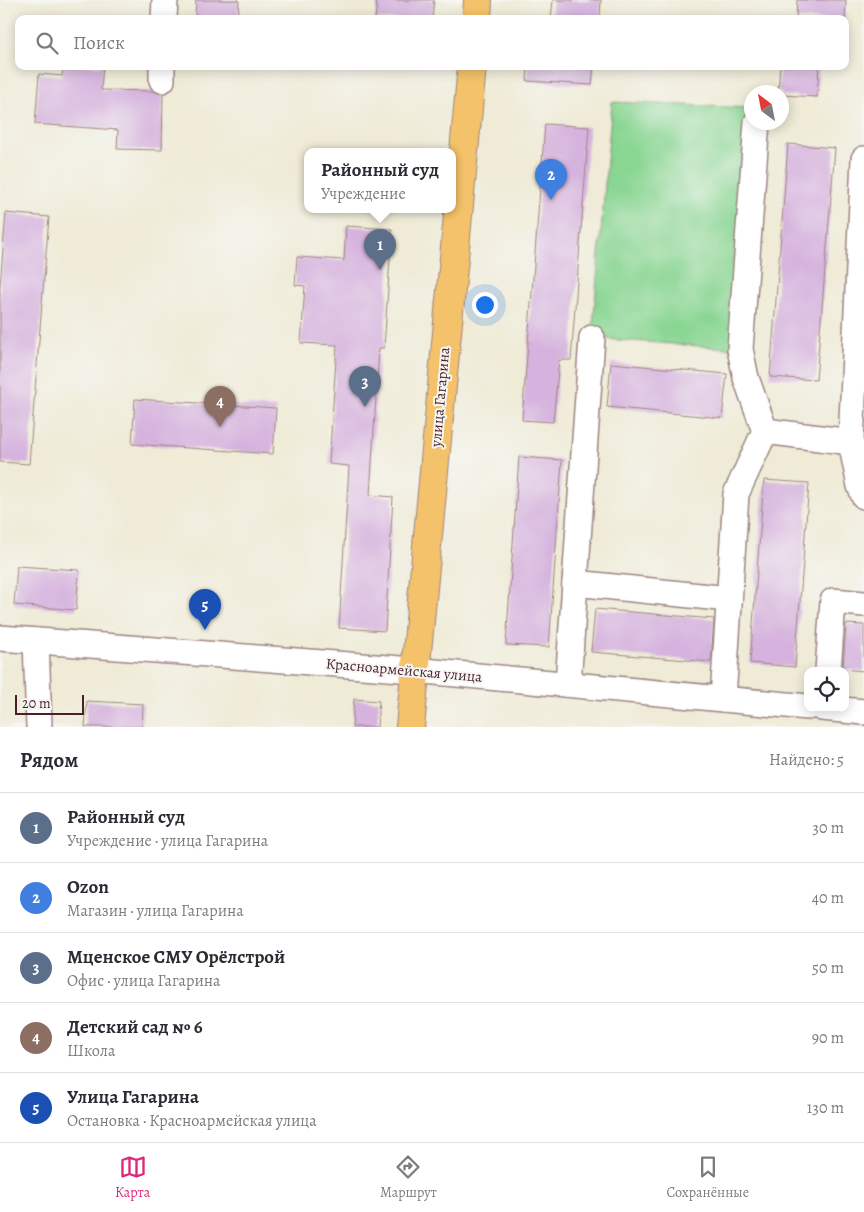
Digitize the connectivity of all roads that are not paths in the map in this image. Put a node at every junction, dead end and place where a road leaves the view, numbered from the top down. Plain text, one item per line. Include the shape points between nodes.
1 (165, 0) edge
2 (478, 0) edge
3 (164, 15) edge
4 (476, 15) edge
5 (472, 70) edge
6 (756, 130) edge
7 (864, 159) edge
8 (592, 338) dead end
9 (765, 431) junction
10 (851, 442) junction
11 (864, 496) edge
12 (575, 583) junction
13 (729, 599) junction
14 (864, 604) edge
15 (0, 638) edge
16 (36, 641) junction
17 (828, 667) edge
18 (414, 670) junction
19 (568, 684) junction
20 (723, 699) junction
21 (804, 707) edge
22 (849, 710) edge
23 (864, 712) edge
24 (39, 727) edge
25 (410, 727) edge

1 - 3 street
2 - 4 main road
5 - 18 main road, улица Гагарина
6 - 9 street via 740,349 746,378
7 - 10 street
8 - 12 street
9 - 10 street
9 - 13 street via 736,494
10 - 11 street
12 - 13 street
12 - 19 street
13 - 20 street
14 - 17 street via 834,601
15 - 16 street, Красноармейская улица
16 - 18 street, Красноармейская улица
16 - 24 street
18 - 19 street, Красноармейская улица
18 - 25 main road, улица Гагарина
19 - 20 street, Красноармейская улица
20 - 21 street, Красноармейская улица
22 - 23 street

